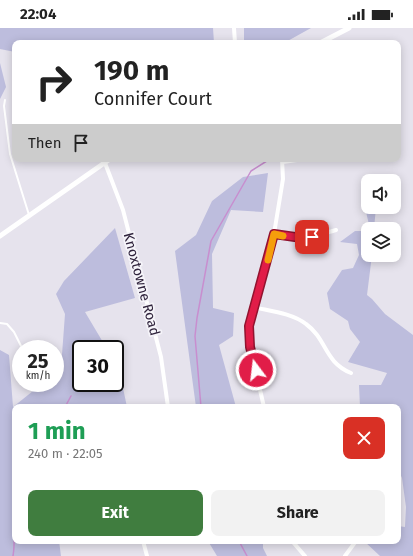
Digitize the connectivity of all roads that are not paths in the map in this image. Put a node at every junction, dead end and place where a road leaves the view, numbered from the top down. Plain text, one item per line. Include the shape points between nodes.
1 (234, 28) edge
2 (349, 28) edge
3 (236, 40) edge
4 (326, 40) edge
5 (6, 100) dead end
6 (12, 161) edge
7 (12, 162) edge
8 (282, 162) edge
9 (105, 163) joint
10 (29, 216) junction
11 (336, 230) dead end
12 (274, 234) junction
13 (0, 236) edge
14 (253, 307) junction
15 (0, 323) edge
16 (18, 340) edge
17 (351, 373) dead end
18 (168, 404) edge
19 (263, 404) edge
20 (145, 544) edge
21 (294, 544) edge
22 (354, 544) edge
23 (147, 556) edge
24 (304, 556) edge
25 (345, 556) edge

1 - 3 street
2 - 4 street
5 - 6 lane via 4,106
7 - 10 lane
8 - 12 street via 283,179
9 - 10 street
9 - 18 street, Knoxtowne Road via 123,210 161,357
10 - 13 street
11 - 12 street via 302,238
12 - 14 street
14 - 17 street via 305,323 339,368
14 - 19 street via 249,326 250,347
15 - 16 lane via 7,324
20 - 23 street
21 - 24 street
22 - 25 street

